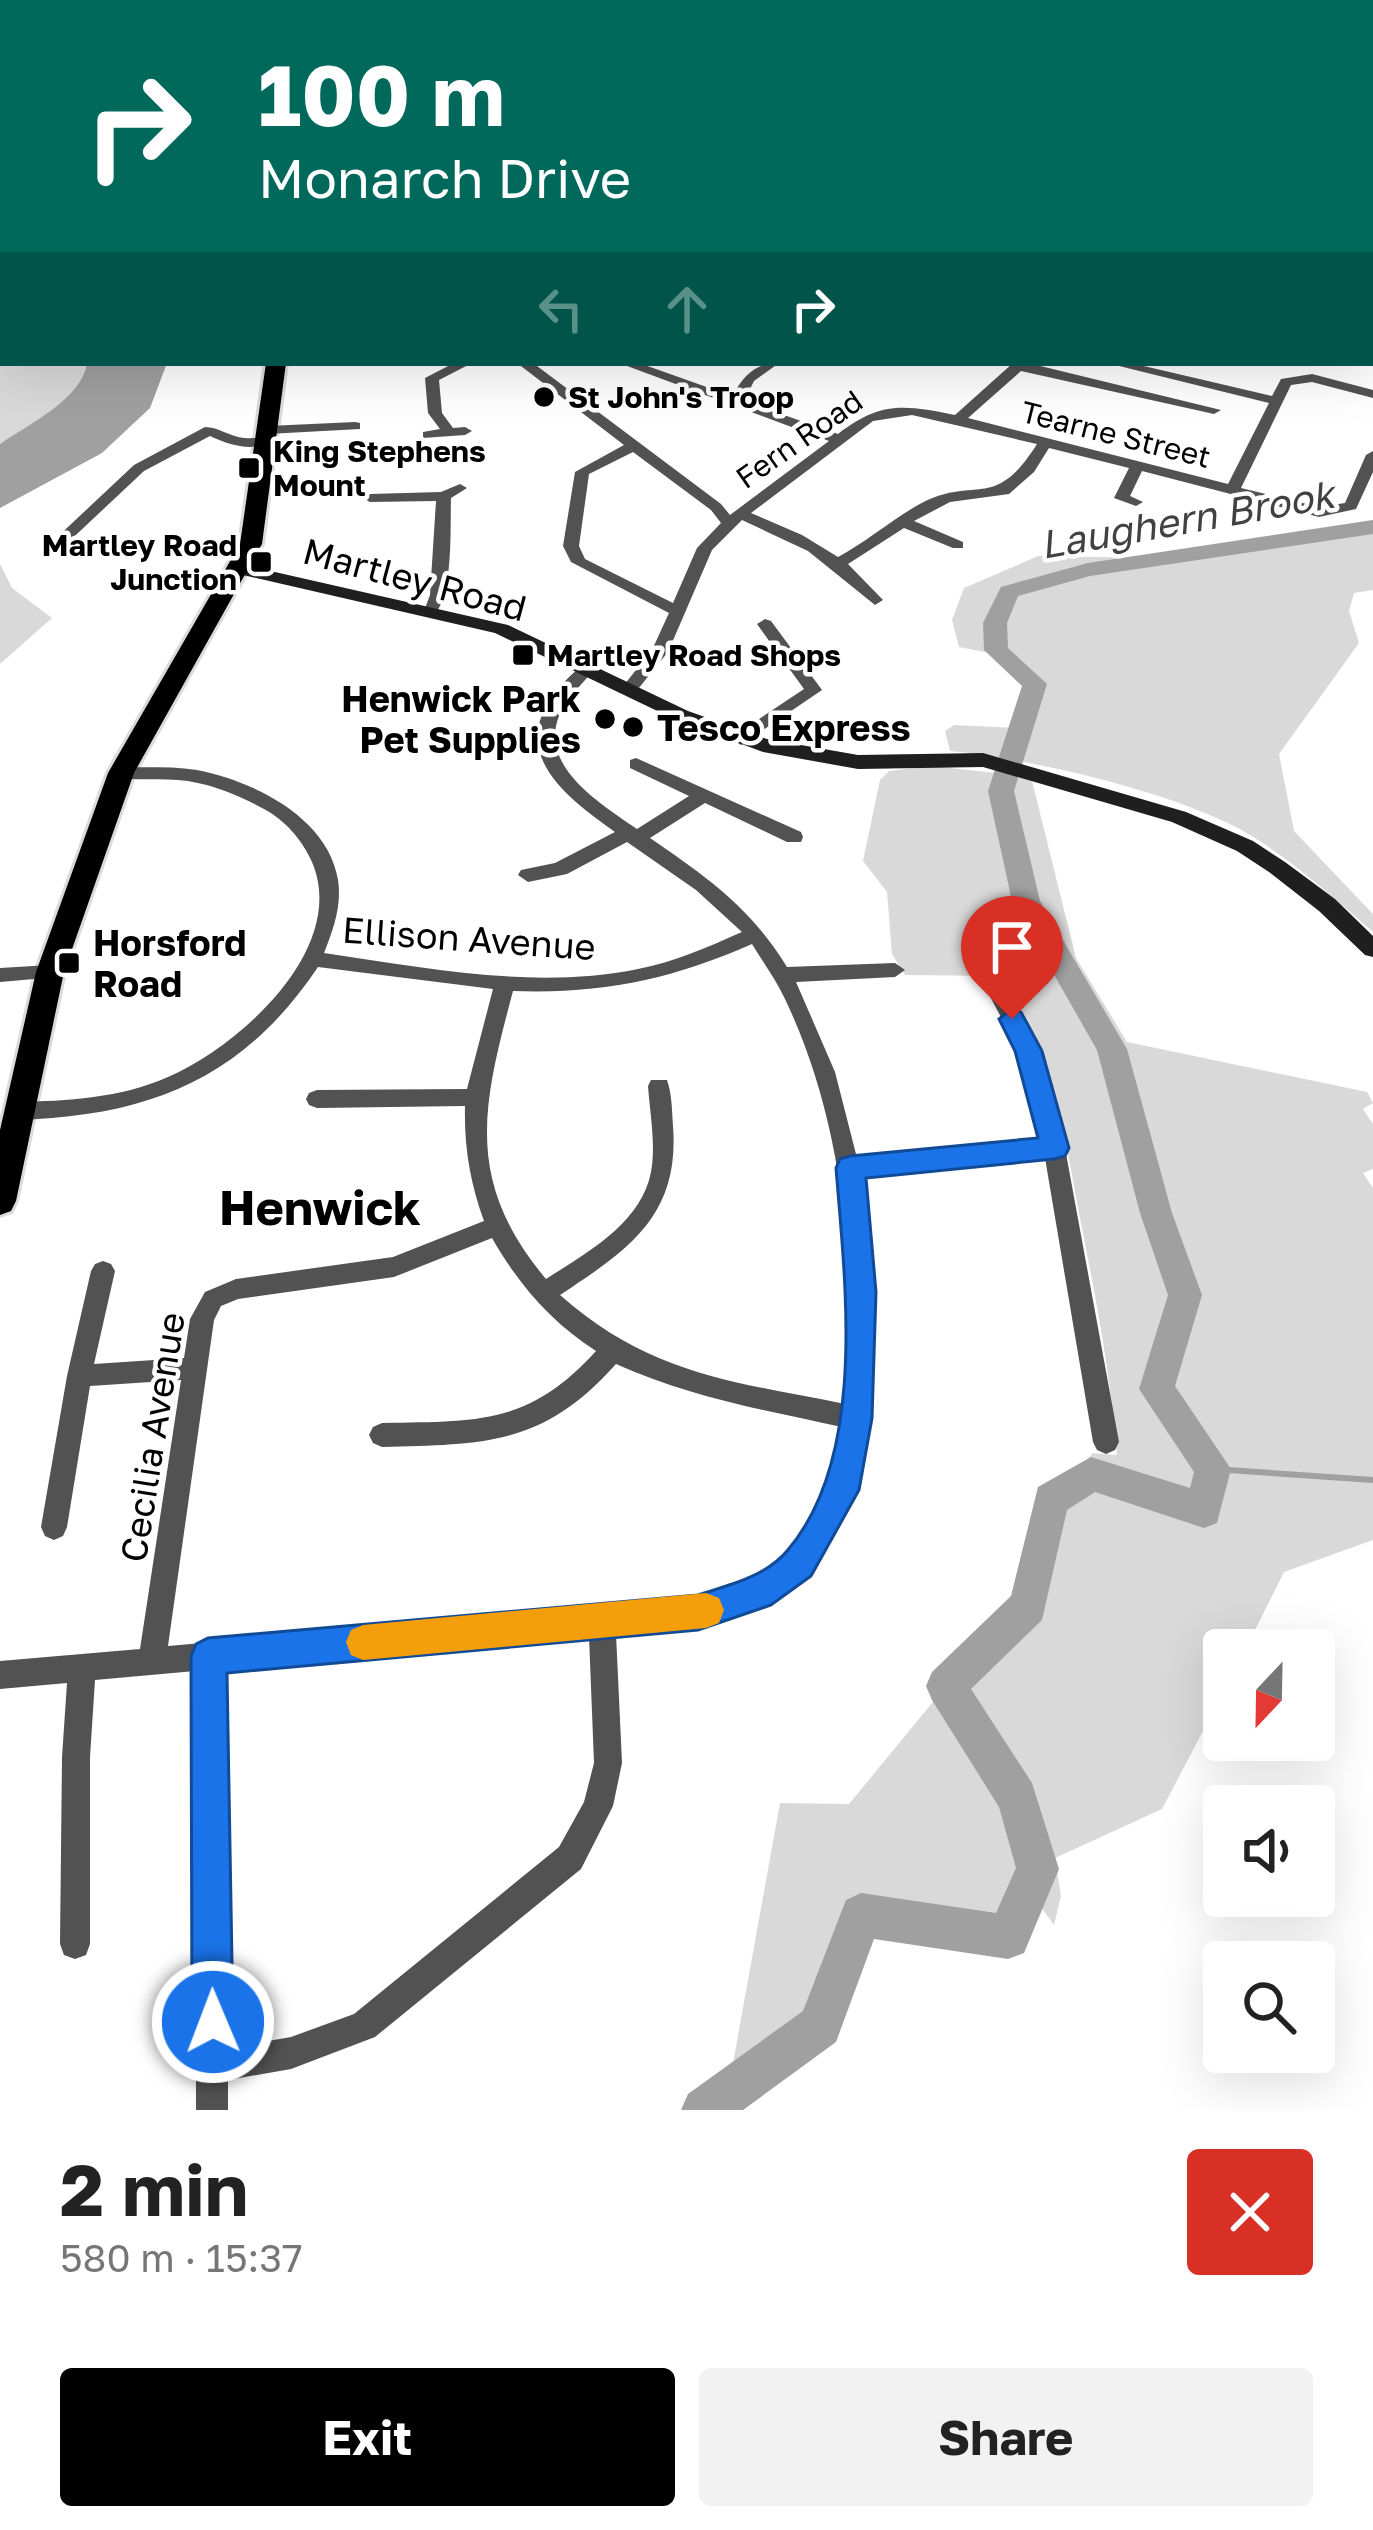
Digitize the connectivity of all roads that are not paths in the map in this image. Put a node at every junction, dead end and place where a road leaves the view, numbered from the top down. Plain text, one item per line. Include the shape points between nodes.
1 (275, 366) edge
2 (458, 366) edge
3 (528, 366) edge
4 (634, 366) edge
5 (768, 366) edge
6 (1018, 366) edge
7 (1028, 366) edge
8 (1127, 366) edge
9 (1373, 394) edge
10 (1277, 401) junction
11 (736, 402) junction
12 (1214, 410) dead end
13 (958, 420) junction
14 (355, 426) dead end
15 (268, 435) junction
16 (428, 435) dead end
17 (838, 439) junction
18 (1044, 445) junction
19 (633, 446) junction
20 (1373, 455) edge
21 (1138, 467) junction
22 (1233, 490) junction
23 (368, 498) dead end
24 (1136, 502) dead end
25 (735, 518) junction
26 (904, 522) junction
27 (57, 545) dead end
28 (960, 546) dead end
29 (840, 562) junction
30 (241, 569) junction
31 (877, 603) dead end
32 (432, 611) junction
33 (680, 612) junction
34 (766, 633) dead end
35 (586, 670) junction
36 (628, 690) junction
37 (741, 739) junction
38 (636, 764) dead end
39 (121, 772) junction
40 (704, 795) junction
41 (631, 837) junction
42 (794, 837) dead end
43 (528, 875) dead end
44 (756, 934) junction
45 (1373, 949) edge
46 (314, 959) junction
47 (895, 970) dead end
48 (50, 972) junction
49 (0, 975) edge
50 (785, 975) junction
51 (505, 981) junction
52 (995, 987) dead end
53 (658, 1086) dead end
54 (476, 1096) junction
55 (316, 1099) dead end
56 (16, 1112) junction
57 (1054, 1148) junction
58 (850, 1168) junction
59 (0, 1201) edge
60 (494, 1227) junction
61 (103, 1271) dead end
62 (543, 1292) junction
63 (613, 1350) junction
64 (193, 1368) junction
65 (79, 1376) junction
66 (856, 1418) junction
67 (382, 1436) dead end
68 (1106, 1442) dead end
69 (54, 1527) dead end
70 (602, 1620) junction
71 (208, 1656) junction
72 (152, 1662) junction
73 (82, 1668) junction
74 (0, 1675) edge
75 (75, 1944) dead end
76 (214, 2066) junction
77 (212, 2110) edge

1 - 15 main road
2 - 16 street via 432,378 435,413 457,431
3 - 19 street
4 - 11 street
5 - 11 street
6 - 13 street
7 - 12 street
8 - 10 street
9 - 10 street via 1295,378
10 - 22 street
11 - 17 street
13 - 17 street, Fern Road via 884,412
13 - 18 street, Tearne Street
14 - 15 street
15 - 27 street via 237,443 210,430 158,454
15 - 30 main road
17 - 25 street, Fern Road
18 - 21 street, Tearne Street
18 - 26 street via 1026,477 1006,490 943,500
19 - 25 street
19 - 33 street via 582,472 571,546 579,562
20 - 22 street, Tearne Street via 1352,506 1334,511
21 - 22 street, Tearne Street
21 - 24 street via 1121,498
23 - 32 street via 452,492
25 - 29 street via 808,539
25 - 33 street, Fern Road via 705,548
26 - 28 street
26 - 29 street
29 - 31 street
30 - 32 main road, Martley Road
30 - 39 main road
32 - 35 main road, Martley Road via 502,629
33 - 36 street, Fern Road
34 - 37 street via 814,690
35 - 36 main road, Martley Road
35 - 41 street via 554,700 544,743 570,786
36 - 37 main road, Martley Road
37 - 45 main road, Martley Road via 858,762 983,760 1179,817 1245,846
38 - 40 street
39 - 46 street via 209,779 298,825 321,856 332,899
39 - 48 main road
40 - 41 street
40 - 42 street
41 - 43 street
41 - 44 street
44 - 50 street
44 - 51 street, Ellison Avenue via 697,960 618,980
46 - 51 street, Ellison Avenue
46 - 56 street via 288,1001 243,1044 190,1076 129,1100
47 - 50 street
48 - 49 street
48 - 56 main road
50 - 58 street via 812,1034
51 - 54 street
52 - 57 street via 1029,1051
53 - 62 street via 662,1173 645,1212
54 - 55 street
54 - 60 street via 479,1183
56 - 59 main road
57 - 58 street
57 - 68 street
58 - 66 street via 861,1292
60 - 62 street
60 - 64 street, Cecilia Avenue via 394,1267 220,1293 206,1310
61 - 65 street
62 - 63 street
63 - 66 street via 704,1386
63 - 67 street via 552,1411 464,1433
64 - 65 street
64 - 72 street, Cecilia Avenue
65 - 69 street
66 - 70 street via 842,1490 799,1564 729,1604
70 - 71 street
70 - 76 street via 608,1763 598,1807 571,1858 364,2026 291,2053
71 - 72 street
71 - 76 street
72 - 73 street
73 - 74 street
73 - 75 street
76 - 77 street

